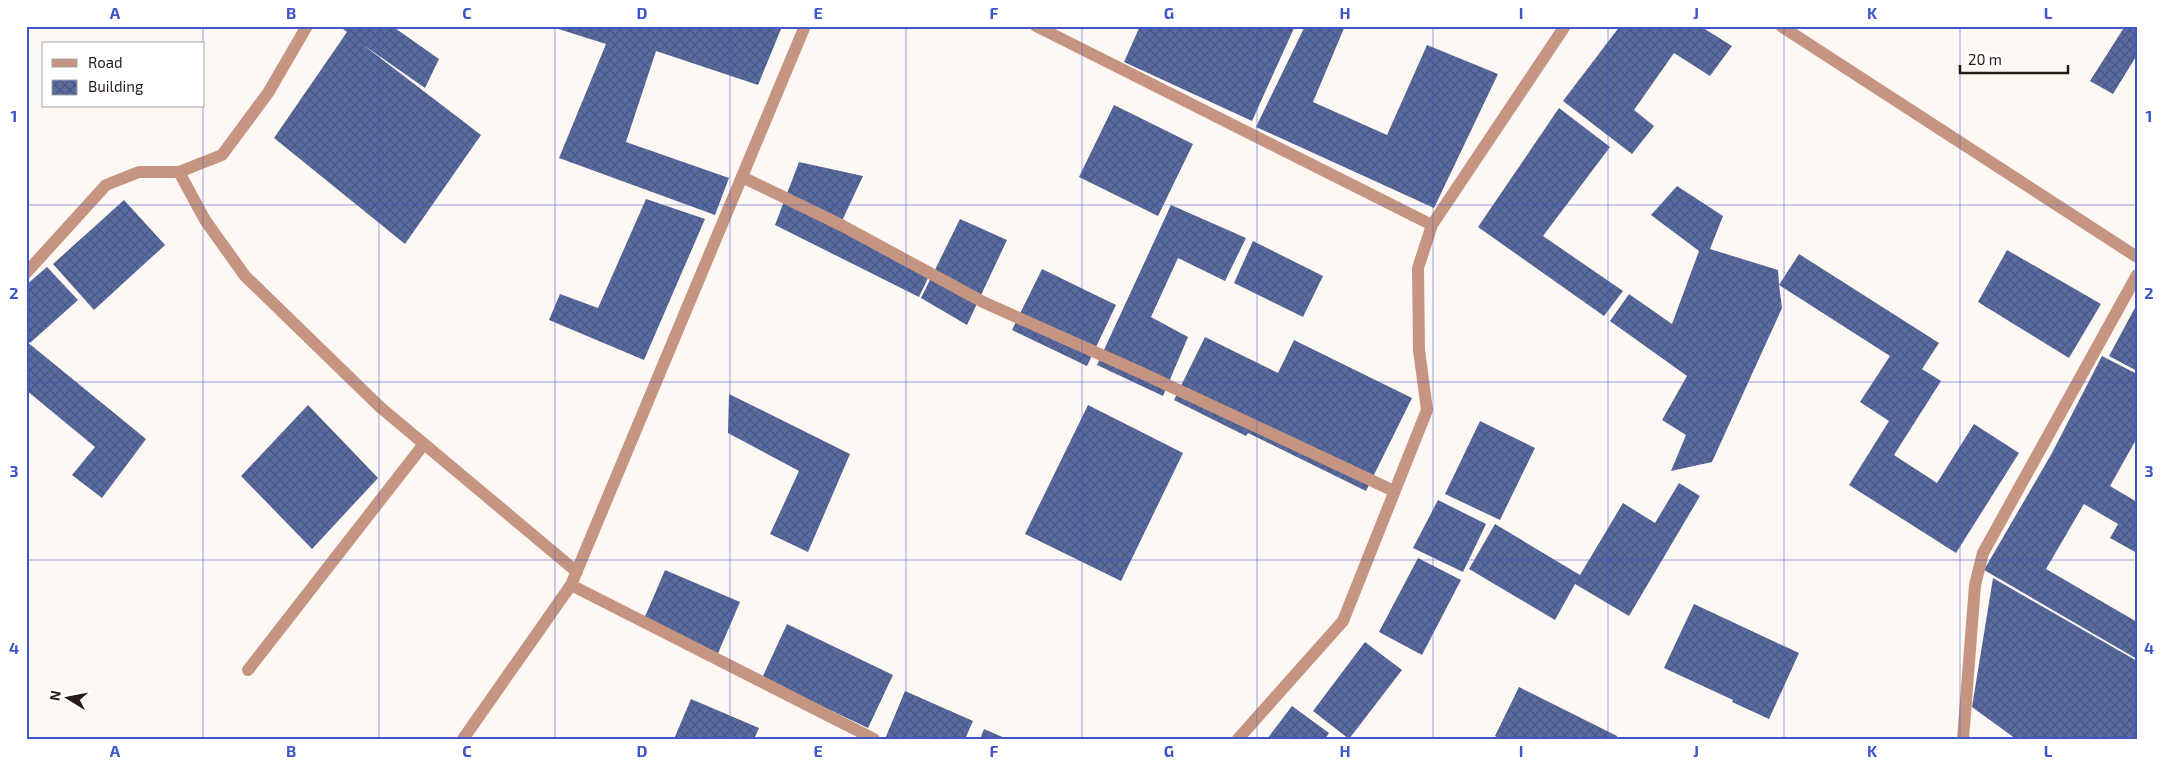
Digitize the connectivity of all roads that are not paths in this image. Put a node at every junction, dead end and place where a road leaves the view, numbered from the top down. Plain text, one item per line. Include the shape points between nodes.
1 (307, 26) edge
2 (805, 26) edge
3 (1036, 26) edge
4 (1565, 26) edge
5 (1781, 26) edge
6 (179, 172) junction
7 (742, 177) junction
8 (1432, 225) junction
9 (2137, 257) edge
10 (26, 273) edge
11 (2137, 274) edge
12 (424, 444) junction
13 (1394, 491) junction
14 (576, 572) junction
15 (571, 585) junction
16 (248, 670) dead end
17 (463, 739) edge
18 (874, 739) edge
19 (1238, 739) edge
20 (1963, 739) edge

1 - 6 street via 268,93 222,155
2 - 7 street
3 - 8 street
4 - 8 street
5 - 9 street
6 - 10 street via 139,172 106,185
6 - 12 street via 205,220 245,276 380,407
7 - 13 street via 843,226 983,302
7 - 14 street
8 - 13 street via 1418,268 1419,350 1427,410
11 - 20 street via 1983,553 1975,585
12 - 14 street
12 - 16 street
13 - 19 street via 1343,620
14 - 15 street
15 - 17 street
15 - 18 street

